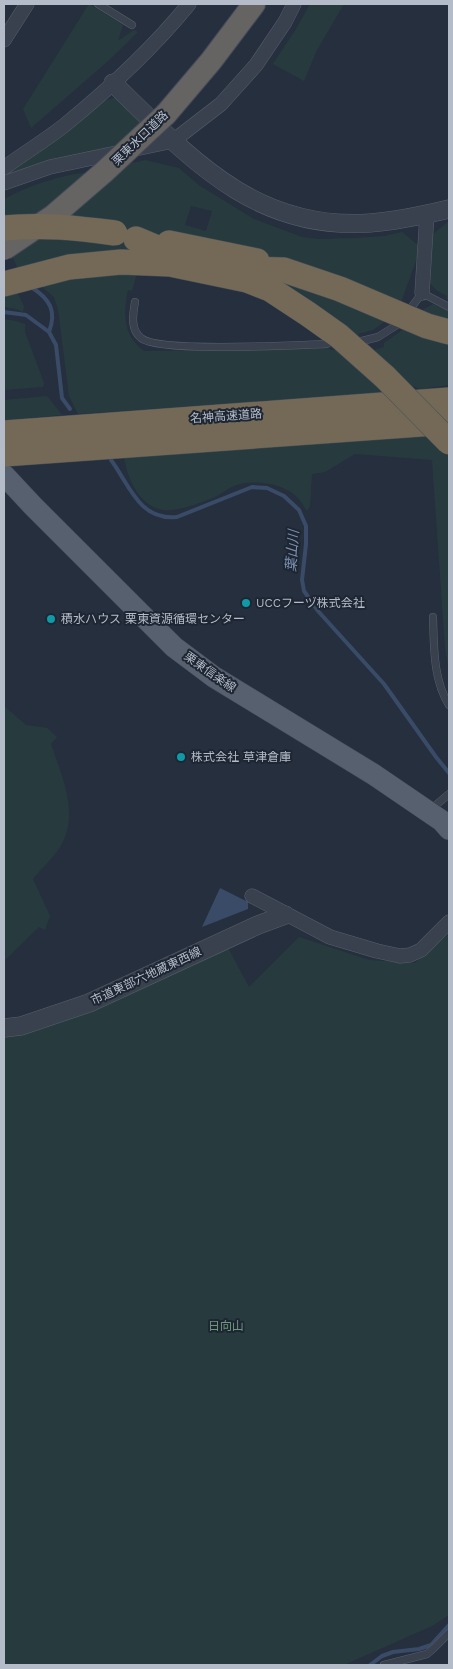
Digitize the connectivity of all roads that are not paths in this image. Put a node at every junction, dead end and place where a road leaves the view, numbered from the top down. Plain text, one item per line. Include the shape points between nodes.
1 (27, 4) edge
2 (98, 4) edge
3 (189, 4) edge
4 (254, 4) edge
5 (294, 4) edge
6 (132, 25) dead end
7 (4, 40) edge
8 (113, 83) junction
9 (173, 141) junction
10 (4, 168) edge
11 (4, 183) edge
12 (449, 209) edge
13 (428, 214) junction
14 (4, 228) edge
15 (4, 249) edge
16 (4, 284) edge
17 (422, 293) junction
18 (135, 302) dead end
19 (449, 307) edge
20 (410, 308) dead end
21 (400, 323) dead end
22 (449, 332) edge
23 (362, 341) dead end
24 (327, 344) dead end
25 (449, 400) edge
26 (449, 422) edge
27 (4, 433) edge
28 (449, 442) edge
29 (4, 454) edge
30 (5, 478) edge
31 (433, 617) dead end
32 (449, 705) edge
33 (449, 794) edge
34 (428, 812) junction
35 (449, 829) edge
36 (252, 896) dead end
37 (285, 914) junction
38 (449, 922) edge
39 (4, 1028) edge
40 (449, 1633) edge
41 (384, 1665) edge

1 - 7 street
2 - 6 lane
3 - 8 street
4 - 15 highway, 栗東水口道路, bridge via 166,114 53,216
5 - 9 street via 256,65 221,104
8 - 9 street
8 - 10 street via 65,124
9 - 11 street via 50,168
9 - 13 street via 233,189 291,215 331,223 370,223
12 - 13 street
13 - 17 street
14 - 22 highway, bridge via 29,225 72,228 125,236 167,252 249,269 284,270
16 - 28 highway, bridge via 69,267 130,263 170,264 258,283 339,336
17 - 19 lane
17 - 20 lane
18 - 24 lane via 134,328 141,338 152,344
21 - 23 lane via 378,337
25 - 27 highway, 名神高速道路
26 - 29 highway, 名神高速道路
30 - 34 main road, 栗東信楽線 via 174,647 214,677 373,774
31 - 32 lane via 434,653 439,680
33 - 34 lane
34 - 35 main road, 栗東信楽線
36 - 37 street
37 - 38 street via 330,937 400,956 421,950
37 - 39 street, 市道東部六地蔵東西線 via 89,1003 21,1026
40 - 41 lane via 427,1654

